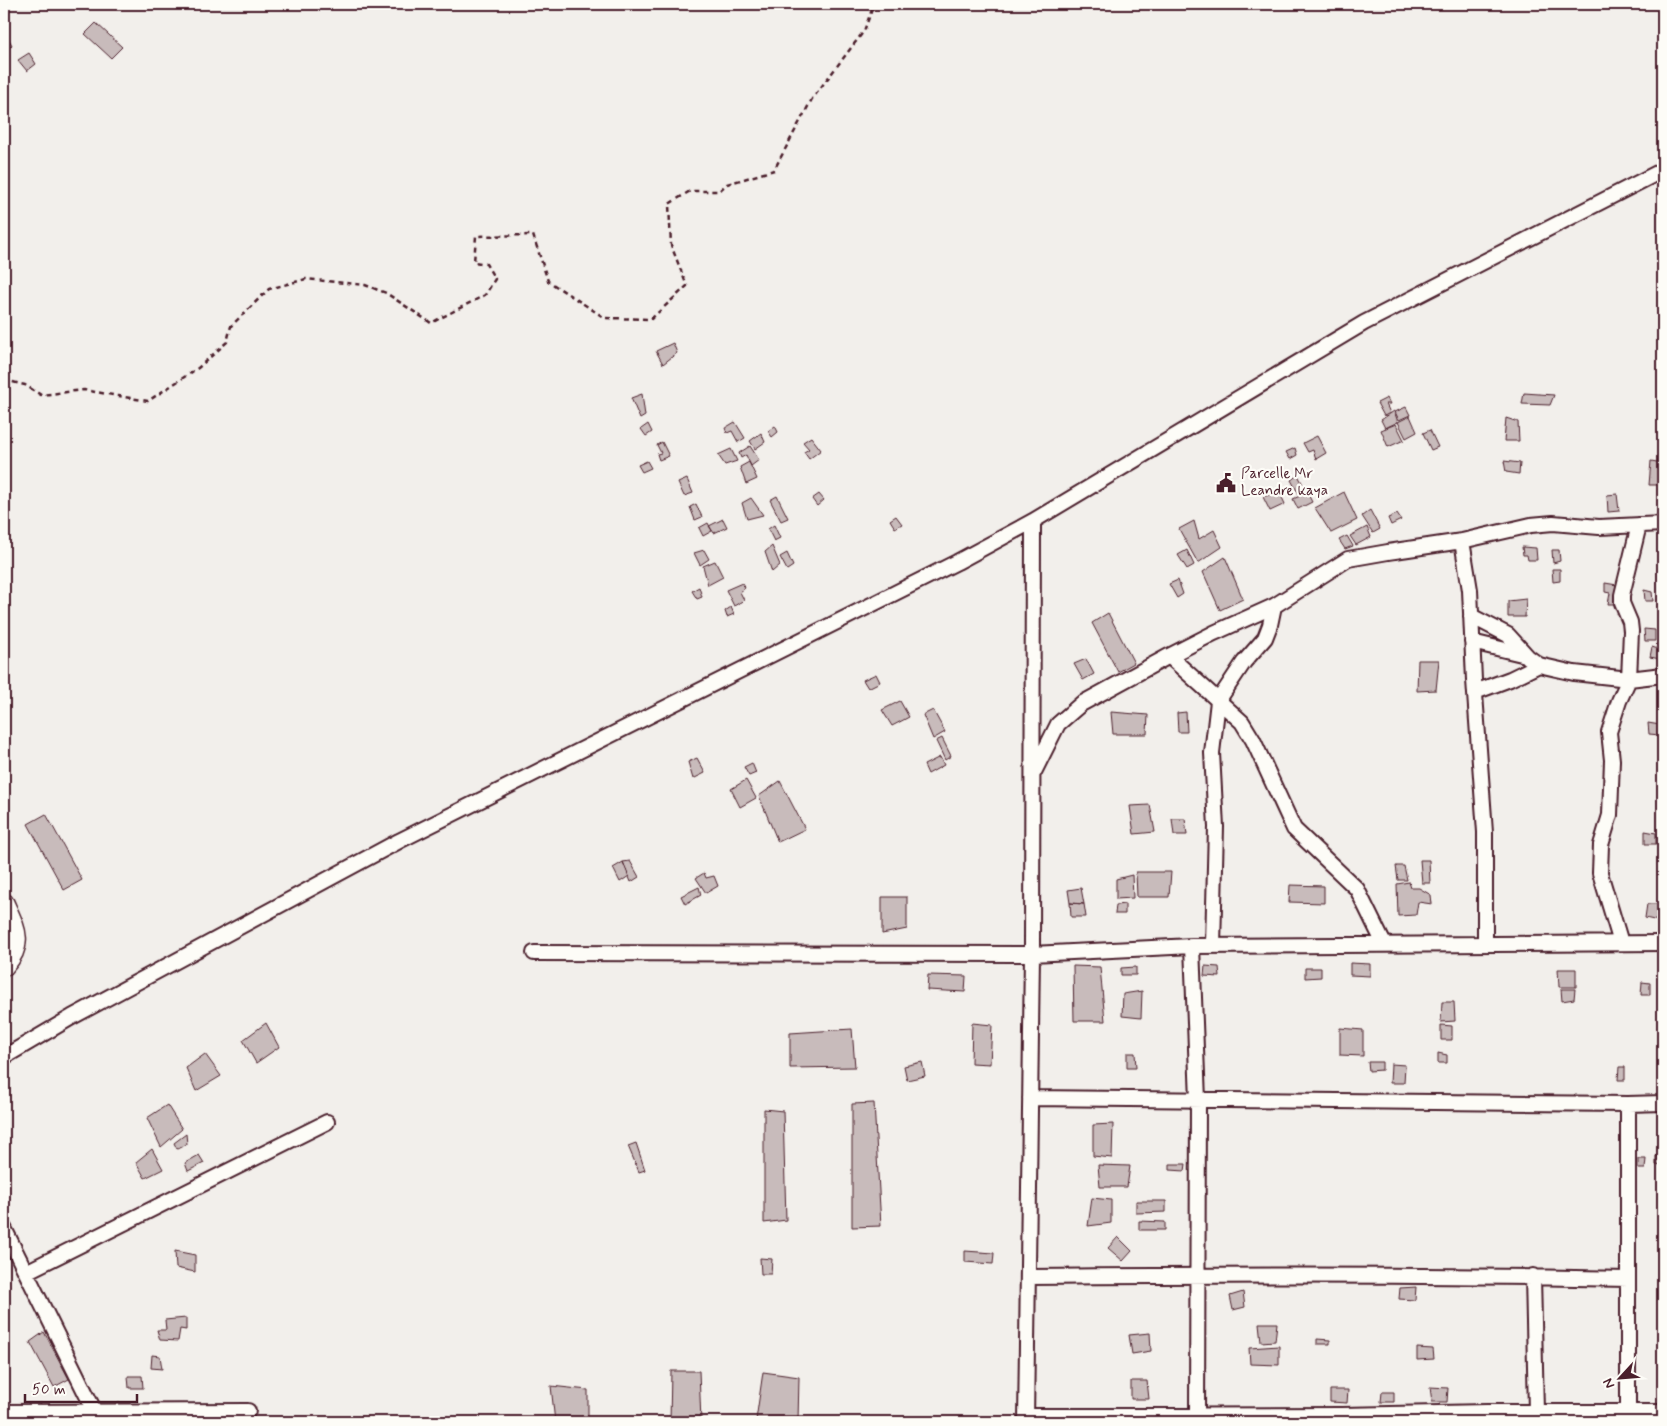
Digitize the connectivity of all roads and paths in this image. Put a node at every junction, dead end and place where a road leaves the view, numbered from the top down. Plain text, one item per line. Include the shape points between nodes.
1 (874, 4) edge
2 (1663, 170) edge
3 (4, 380) edge
4 (1033, 521) junction
5 (1663, 524) edge
6 (1639, 525) junction
7 (1462, 541) junction
8 (1274, 606) junction
9 (1471, 616) junction
10 (1472, 642) junction
11 (1526, 655) junction
12 (1169, 656) junction
13 (1539, 665) junction
14 (1663, 675) edge
15 (1629, 679) junction
16 (1475, 692) junction
17 (1218, 701) junction
18 (1032, 774) junction
19 (4, 903) edge
20 (1621, 943) junction
21 (1663, 943) edge
22 (1384, 944) junction
23 (1485, 944) junction
24 (1192, 946) junction
25 (1213, 946) junction
26 (534, 953) dead end
27 (1032, 954) junction
28 (4, 966) edge
29 (4, 1057) edge
30 (1030, 1098) junction
31 (1198, 1100) junction
32 (1663, 1103) edge
33 (1628, 1104) junction
34 (327, 1122) dead end
35 (4, 1228) edge
36 (26, 1272) junction
37 (1197, 1276) junction
38 (1533, 1276) junction
39 (1028, 1277) junction
40 (1628, 1279) junction
41 (248, 1411) dead end
42 (4, 1412) edge
43 (95, 1412) junction
44 (1536, 1412) junction
45 (1663, 1412) edge
46 (1487, 1417) edge
47 (1628, 1417) edge
48 (1026, 1419) edge
49 (1197, 1419) edge
50 (1342, 1419) edge

1 - 3 path via 864,31 812,99 774,170 726,184 719,191 690,191 669,204 671,245 688,286 651,319 606,318 548,280 533,235 476,236 474,262 486,264 495,279 485,295 431,323 386,293 365,285 306,279 269,289 230,326 227,342 198,368 148,401 84,390 41,395
2 - 4 street via 1364,323
4 - 18 street
4 - 29 street via 399,841
5 - 6 street
6 - 7 street via 1599,527 1553,523
6 - 15 street via 1622,595 1631,631
7 - 8 street via 1348,559
7 - 9 street
8 - 12 street
8 - 17 street via 1264,638
9 - 10 street
9 - 11 street via 1508,635
10 - 11 street
10 - 16 street
11 - 13 street
12 - 17 street
12 - 18 street via 1081,704 1058,724
13 - 15 street via 1574,673
13 - 16 street
14 - 15 street
15 - 20 street via 1609,732 1612,760 1610,815 1601,845 1600,873
16 - 23 street via 1485,832
17 - 22 street via 1242,722 1253,740 1294,828 1357,889
17 - 25 street via 1212,752 1216,827
18 - 27 street
19 - 28 street via 17,938 16,951
20 - 21 street
20 - 23 street
22 - 23 street
22 - 25 street
24 - 25 street
24 - 27 street
24 - 31 street
26 - 27 street
27 - 30 street
30 - 31 street
30 - 39 street
31 - 33 street
31 - 37 street
32 - 33 street
33 - 40 street
34 - 36 street
35 - 36 street
36 - 43 street
37 - 38 street
37 - 39 street
37 - 49 street
38 - 40 street
38 - 44 street
39 - 48 street
40 - 47 street
41 - 43 street
42 - 43 street
44 - 46 street
44 - 47 street
45 - 47 street
46 - 50 street
48 - 49 street
49 - 50 street

